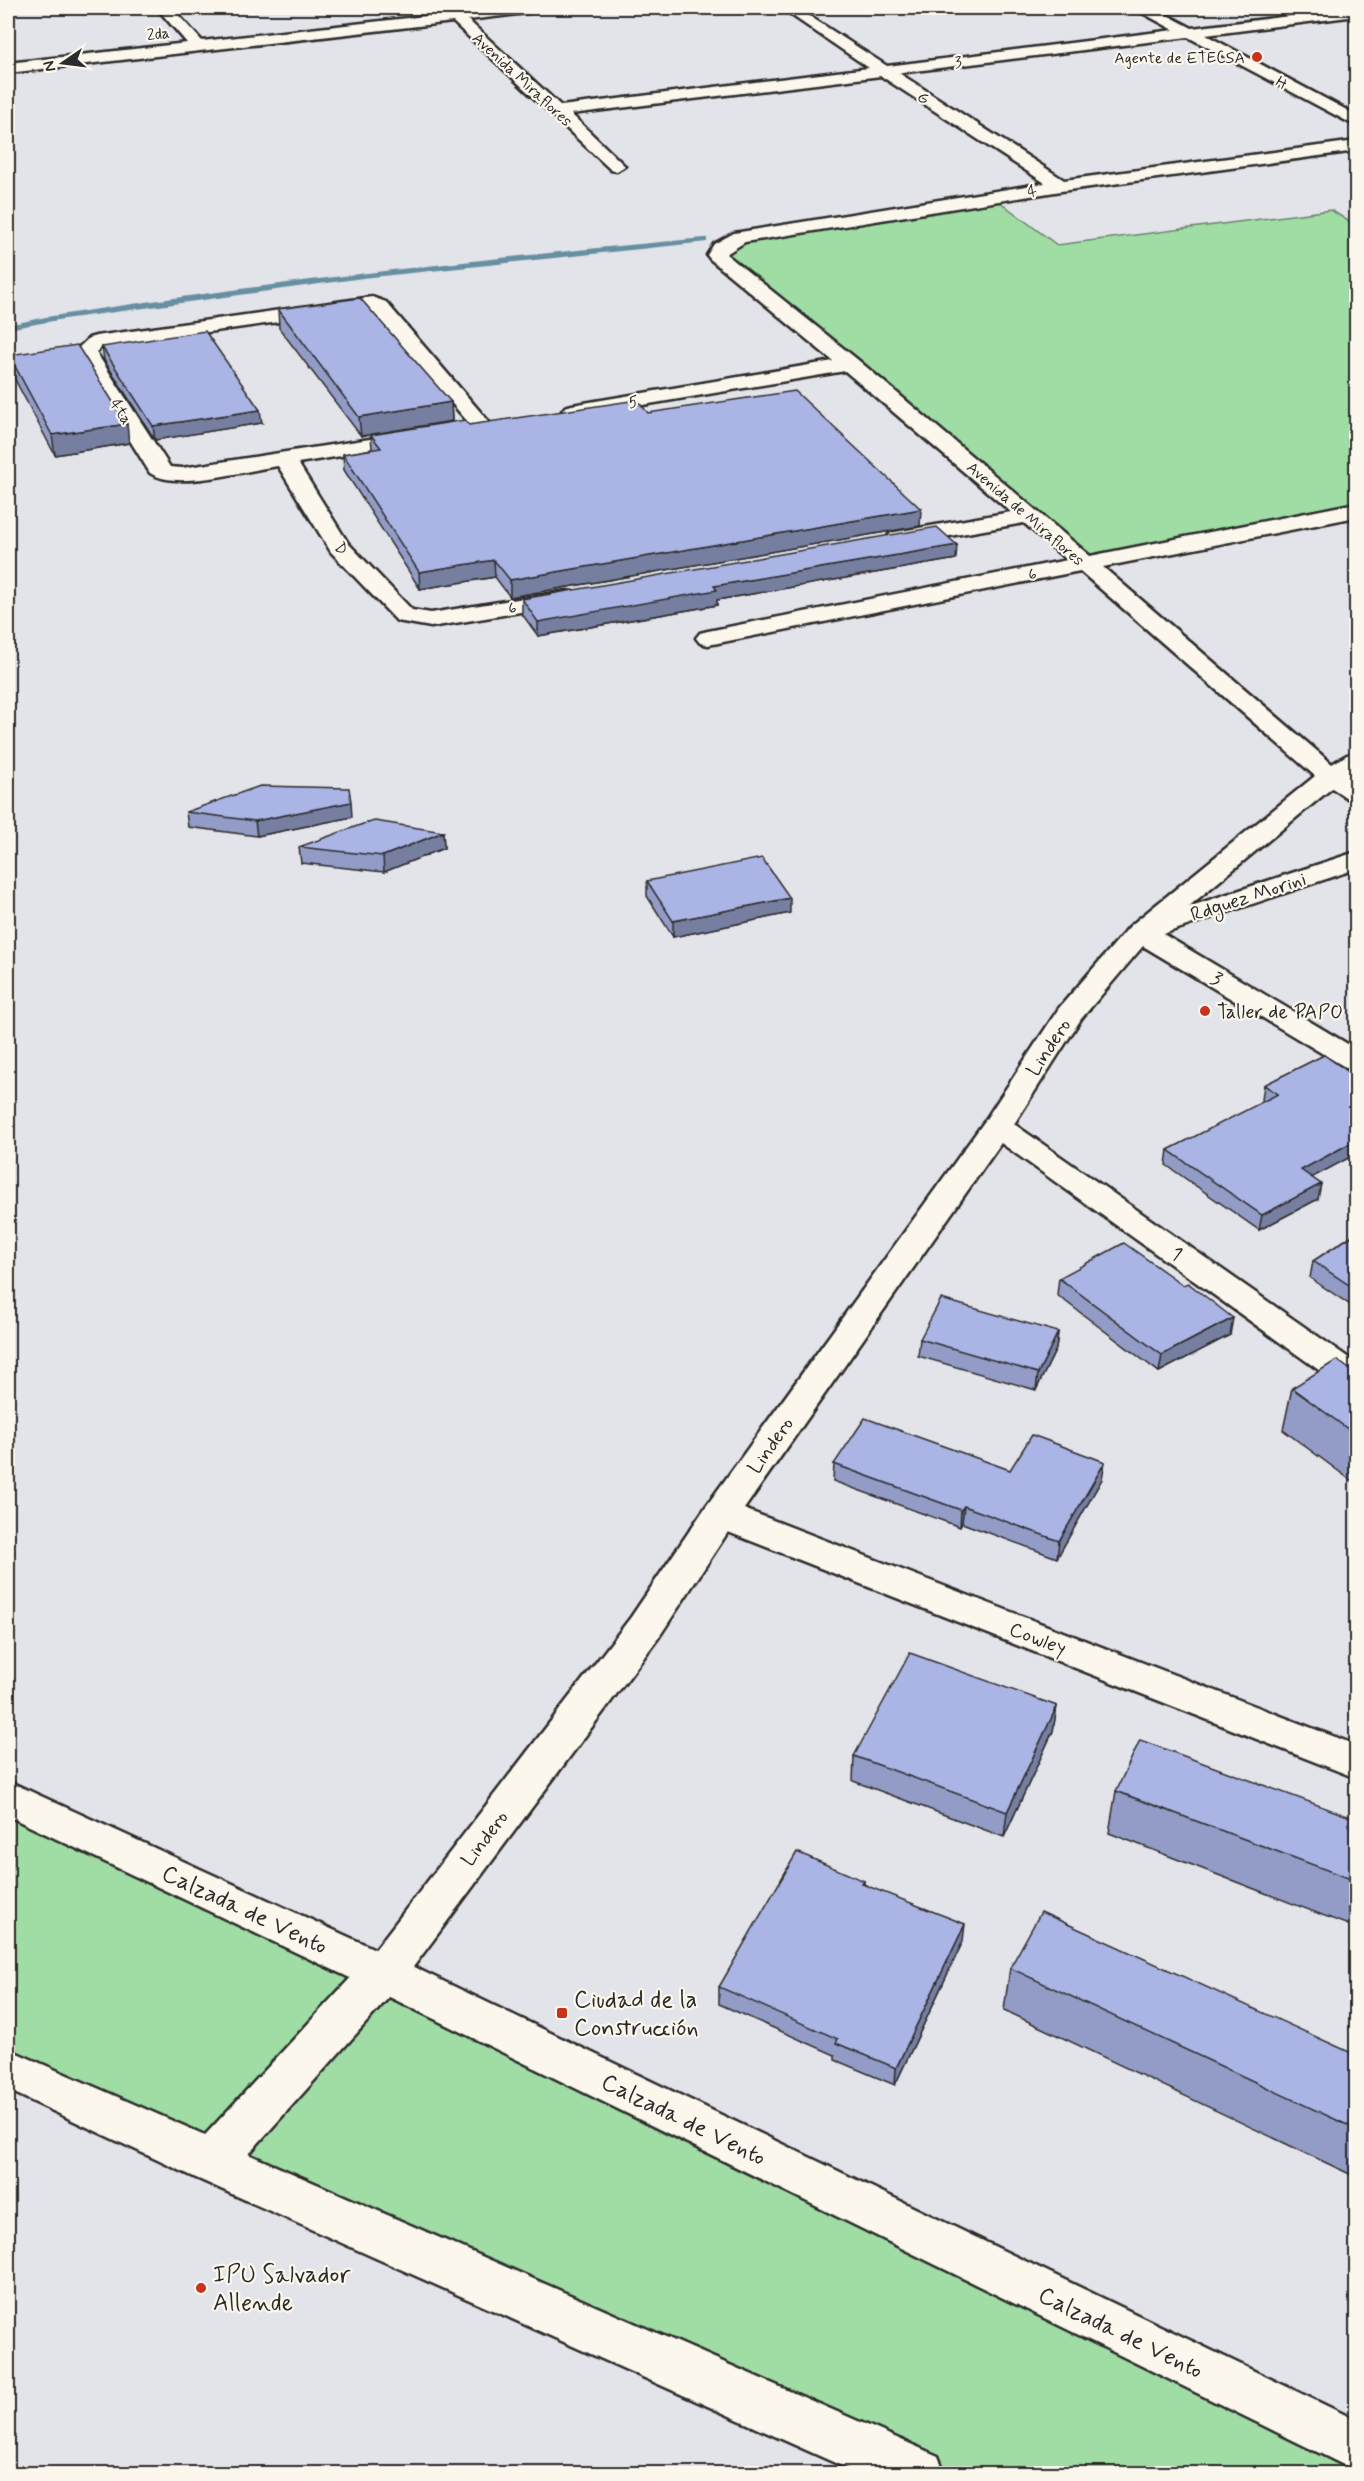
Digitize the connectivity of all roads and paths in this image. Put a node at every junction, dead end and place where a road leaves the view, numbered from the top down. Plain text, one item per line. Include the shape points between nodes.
1 (164, 8) edge
2 (421, 8) edge
3 (535, 8) edge
4 (788, 8) edge
5 (1144, 8) edge
6 (1356, 12) edge
7 (456, 17) junction
8 (1188, 32) junction
9 (198, 46) junction
10 (8, 68) edge
11 (883, 70) junction
12 (559, 111) junction
13 (1356, 121) edge
14 (1356, 146) edge
15 (617, 166) dead end
16 (1061, 186) junction
17 (716, 255) joint
18 (851, 364) junction
19 (552, 414) edge
20 (506, 422) edge
21 (482, 426) junction
22 (455, 431) edge
23 (434, 435) edge
24 (284, 458) junction
25 (1356, 510) edge
26 (1029, 515) junction
27 (871, 543) edge
28 (1084, 563) junction
29 (594, 593) edge
30 (419, 620) joint
31 (708, 638) dead end
32 (1356, 760) edge
33 (1331, 776) junction
34 (1356, 792) edge
35 (1356, 860) edge
36 (1140, 932) junction
37 (1356, 1061) edge
38 (997, 1126) junction
39 (1356, 1380) edge
40 (720, 1514) junction
41 (1356, 1762) edge
42 (8, 1798) edge
43 (383, 1973) junction
44 (8, 2068) edge
45 (211, 2162) junction
46 (1356, 2446) edge
47 (920, 2474) edge

1 - 9 street
2 - 7 street, Avenida Miraflores
3 - 7 street, 2da
4 - 11 street, G
5 - 8 street, H
6 - 8 street, 3
7 - 9 street, 2da
7 - 12 street, Avenida Miraflores
8 - 11 street, 3
8 - 13 street, H
9 - 10 street, 2da
11 - 12 street, 3
11 - 16 street, G
12 - 15 street, Avenida Miraflores
14 - 16 street, 4
16 - 17 street, 4 via 740,237 720,248
17 - 18 street, Avenida de Miraflores
18 - 19 street, 5
18 - 26 street, Avenida de Miraflores
20 - 21 street
21 - 22 street
21 - 24 street, 4ta via 379,306 372,303 96,342 84,351 158,468 165,473 182,474
23 - 24 street
24 - 30 street, D via 339,547 405,616
25 - 28 street, 6
26 - 27 street
26 - 28 street, Avenida de Miraflores
28 - 31 street, 6
28 - 33 street, Avenida de Miraflores
29 - 30 street, 6
32 - 33 street, Lindero
33 - 34 street
33 - 36 street, Lindero
35 - 36 street, Rdguez Morini
36 - 37 street, 3
36 - 38 street, Lindero via 1069,1014
38 - 39 street, 1
38 - 40 street, Lindero
40 - 41 street, Cowley
40 - 43 street, Lindero via 651,1618
42 - 43 street, Calzada de Vento
43 - 45 street, Lindero
43 - 46 street, Calzada de Vento
44 - 45 street
45 - 47 street

